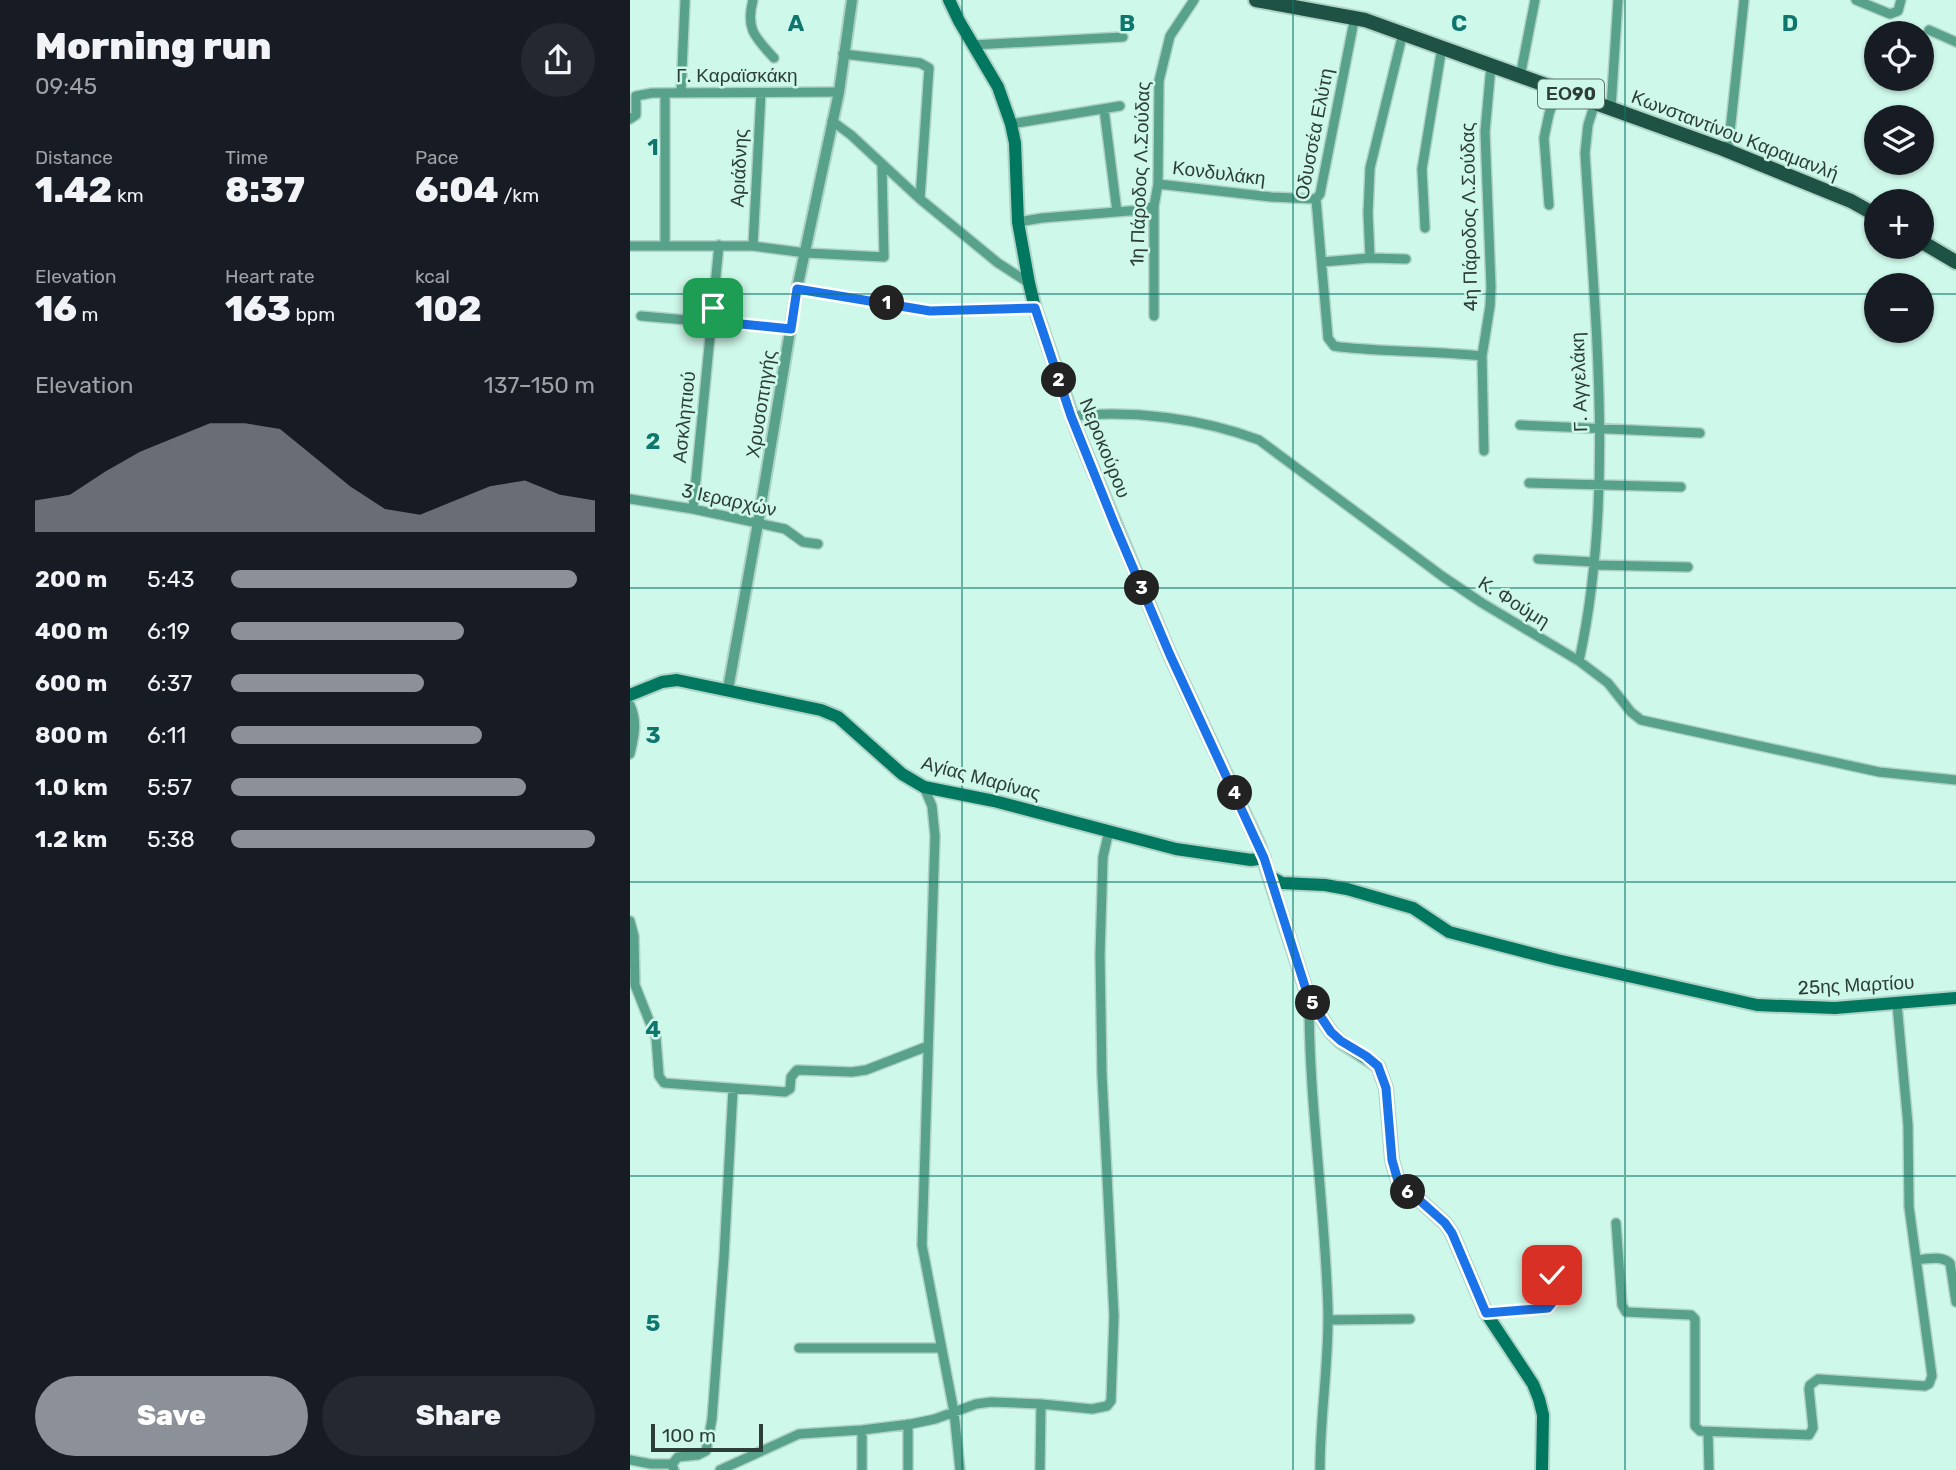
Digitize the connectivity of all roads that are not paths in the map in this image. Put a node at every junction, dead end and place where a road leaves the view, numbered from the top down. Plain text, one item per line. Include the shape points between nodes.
1 (753, 0) edge
2 (852, 0) edge
3 (949, 0) edge
4 (1194, 0) edge
5 (1535, 0) edge
6 (1618, 0) edge
7 (1744, 0) edge
8 (1856, 0) edge
9 (1901, 0) edge
10 (685, 1) edge
11 (1266, 1) edge
12 (1354, 16) junction
13 (1404, 33) junction
14 (1934, 33) edge
15 (1123, 37) dead end
16 (1956, 42) edge
17 (973, 45) junction
18 (1442, 47) junction
19 (844, 54) junction
20 (774, 58) dead end
21 (1491, 66) junction
22 (1520, 77) junction
23 (1558, 89) junction
24 (839, 92) junction
25 (665, 93) junction
26 (681, 93) junction
27 (761, 93) junction
28 (633, 96) edge
29 (1595, 103) junction
30 (1119, 106) dead end
31 (1104, 108) junction
32 (1611, 108) junction
33 (630, 120) edge
34 (832, 121) junction
35 (1012, 124) junction
36 (1728, 151) junction
37 (882, 165) junction
38 (1158, 184) junction
39 (920, 199) junction
40 (1316, 200) junction
41 (1549, 205) dead end
42 (1154, 206) junction
43 (1864, 208) edge
44 (1117, 212) junction
45 (1018, 222) junction
46 (1425, 228) dead end
47 (719, 245) junction
48 (630, 246) edge
49 (665, 246) junction
50 (753, 246) junction
51 (1934, 249) edge
52 (806, 253) junction
53 (1370, 258) junction
54 (1406, 259) dead end
55 (1322, 262) junction
56 (1956, 262) edge
57 (1029, 283) junction
58 (797, 289) junction
59 (1035, 308) junction
60 (640, 316) dead end
61 (1154, 316) dead end
62 (711, 321) junction
63 (791, 329) junction
64 (1482, 356) junction
65 (1071, 416) junction
66 (1520, 425) dead end
67 (1599, 429) junction
68 (1700, 433) dead end
69 (1484, 451) dead end
70 (1529, 483) dead end
71 (1598, 484) junction
72 (1681, 487) dead end
73 (630, 499) edge
74 (693, 509) junction
75 (758, 523) junction
76 (818, 544) dead end
77 (1538, 559) dead end
78 (1594, 563) junction
79 (1688, 567) dead end
80 (1579, 661) junction
81 (728, 689) junction
82 (630, 695) edge
83 (630, 705) edge
84 (630, 754) edge
85 (1956, 780) edge
86 (924, 787) junction
87 (1109, 831) junction
88 (1264, 858) junction
89 (1270, 877) junction
90 (630, 921) edge
91 (1956, 998) edge
92 (1309, 999) junction
93 (1897, 1004) junction
94 (928, 1046) junction
95 (733, 1089) junction
96 (1616, 1223) dead end
97 (1916, 1260) junction
98 (1552, 1275) dead end
99 (1956, 1302) edge
100 (1486, 1313) junction
101 (1410, 1318) dead end
102 (1328, 1320) junction
103 (799, 1348) dead end
104 (941, 1348) junction
105 (1041, 1404) junction
106 (954, 1412) junction
107 (908, 1424) junction
108 (862, 1430) junction
109 (1708, 1432) junction
110 (630, 1460) edge
111 (673, 1467) edge
112 (720, 1470) edge
113 (862, 1470) edge
114 (908, 1470) edge
115 (960, 1470) edge
116 (1040, 1470) edge
117 (1321, 1470) edge
118 (1542, 1470) edge
119 (1709, 1470) edge

1 - 20 street via 751,28
2 - 19 street, Χρυσοπηγής
3 - 17 main road, Νεροκούρου
4 - 38 street, 1η Πάροδος Λ.Σούδας via 1170,36 1160,74
5 - 22 street
6 - 32 street
7 - 36 street
8 - 9 street via 1891,14 1898,11
10 - 26 street
11 - 12 main road, Κωνσταντίνου Καραμανλή / ΕΟ90
12 - 13 main road, Κωνσταντίνου Καραμανλή / ΕΟ90
12 - 40 street, Οδυσσέα Ελύτη
13 - 18 main road, Κωνσταντίνου Καραμανλή / ΕΟ90
13 - 53 street via 1370,169
14 - 16 street
15 - 17 street
17 - 35 main road, Νεροκούρου via 998,87
18 - 21 main road, Κωνσταντίνου Καραμανλή / ΕΟ90
18 - 46 street via 1422,169
19 - 24 street, Χρυσοπηγής
19 - 39 street via 929,68
21 - 22 main road, Κωνσταντίνου Καραμανλή / ΕΟ90
21 - 64 street, 4η Πάροδος Λ.Σούδας via 1485,132 1490,306
22 - 23 main road, Κωνσταντίνου Καραμανλή / ΕΟ90
23 - 29 main road, Κωνσταντίνου Καραμανλή / ΕΟ90
23 - 41 street via 1544,138
24 - 27 street, Γ. Καραϊσκάκη
24 - 34 street, Χρυσοπηγής
25 - 26 street, Γ. Καραϊσκάκη
25 - 28 street, Γ. Καραϊσκάκη
25 - 49 street
26 - 27 street, Γ. Καραϊσκάκη
27 - 50 street, Αριάδνης
28 - 33 street, Γ. Καραϊσκάκη via 636,115
29 - 32 main road, Κωνσταντίνου Καραμανλή / ΕΟ90
29 - 67 street, Γ. Αγγελάκη via 1585,153
30 - 31 street
31 - 35 street
31 - 44 street
32 - 36 main road, Κωνσταντίνου Καραμανλή / ΕΟ90
34 - 37 street
34 - 52 street, Χρυσοπηγής
35 - 45 main road, Νεροκούρου
36 - 43 main road, Κωνσταντίνου Καραμανλή / ΕΟ90
37 - 39 street
37 - 52 street via 884,257
38 - 40 street, Κονδυλάκη
38 - 42 street, 1η Πάροδος Λ.Σούδας
39 - 57 street
40 - 55 street, Οδυσσέα Ελύτη
42 - 44 street
42 - 61 street, 1η Πάροδος Λ.Σούδας
44 - 45 street
45 - 57 main road, Νεροκούρου
47 - 49 street
47 - 50 street
47 - 62 street, Ασκληπιού
48 - 49 street
50 - 52 street
51 - 56 main road
52 - 58 street, Χρυσοπηγής
53 - 54 street
53 - 55 street
55 - 64 street, Οδυσσέα Ελύτη via 1330,342 1377,351
57 - 59 main road, Νεροκούρου
58 - 59 street via 930,311
58 - 63 street, Χρυσοπηγής
59 - 65 main road, Νεροκούρου
60 - 62 street
62 - 63 street
62 - 74 street, Ασκληπιού
63 - 75 street, Χρυσοπηγής
64 - 69 street, 4η Πάροδος Λ.Σούδας
65 - 80 street, Κ. Φούμη via 1107,412 1175,419 1259,440 1442,576
65 - 88 main road, Νεροκούρου via 1170,655
66 - 67 street
67 - 68 street
67 - 71 street, Γ. Αγγελάκη
70 - 71 street
71 - 72 street
71 - 78 street, Γ. Αγγελάκη
73 - 74 street, 3 Ιεραρχών
74 - 75 street, 3 Ιεραρχών
75 - 76 street, 3 Ιεραρχών
75 - 81 street, Χρυσοπηγής
77 - 78 street
78 - 79 street
78 - 80 street, Γ. Αγγελάκη
80 - 85 street, Κ. Φούμη via 1608,683 1641,719 1879,772
81 - 82 main road, Αγίας Μαρίνας via 677,680
81 - 86 main road, Αγίας Μαρίνας via 838,717 902,774
83 - 84 street via 635,723
86 - 87 main road, Αγίας Μαρίνας
86 - 94 street via 934,829
87 - 88 main road, Αγίας Μαρίνας via 1176,849
87 - 105 street via 1103,857 1100,955 1114,1295 1111,1401 1092,1409
88 - 89 main road, Νεροκούρου
89 - 92 main road, Νεροκούρου
89 - 93 main road, 25ης Μαρτίου via 1282,883 1347,889 1413,908 1442,929 1757,1005 1835,1008
90 - 95 street via 635,985 656,1038 661,1080 668,1085
91 - 93 main road, 25ης Μαρτίου
92 - 100 main road, Νεροκούρου via 1331,1032 1378,1066 1386,1088 1398,1181 1452,1233
92 - 102 street via 1310,1078
93 - 97 street
94 - 95 street via 866,1070 797,1070 785,1092
94 - 104 street via 922,1245
95 - 111 street via 712,1419 706,1451 678,1457
96 - 109 street via 1626,1312 1691,1315 1695,1319 1695,1426
97 - 99 street via 1939,1258 1950,1263
97 - 109 street via 1932,1376 1929,1384 1818,1379 1808,1389 1813,1428 1809,1435
98 - 100 street via 1548,1308
100 - 118 main road, Νεροκούρου via 1539,1399
101 - 102 street
102 - 117 street
103 - 104 street
104 - 106 street
105 - 106 street via 991,1402
105 - 116 street
106 - 107 street
106 - 115 street
107 - 108 street
107 - 114 street
108 - 112 street via 799,1434
108 - 113 street
109 - 119 street
110 - 111 street

